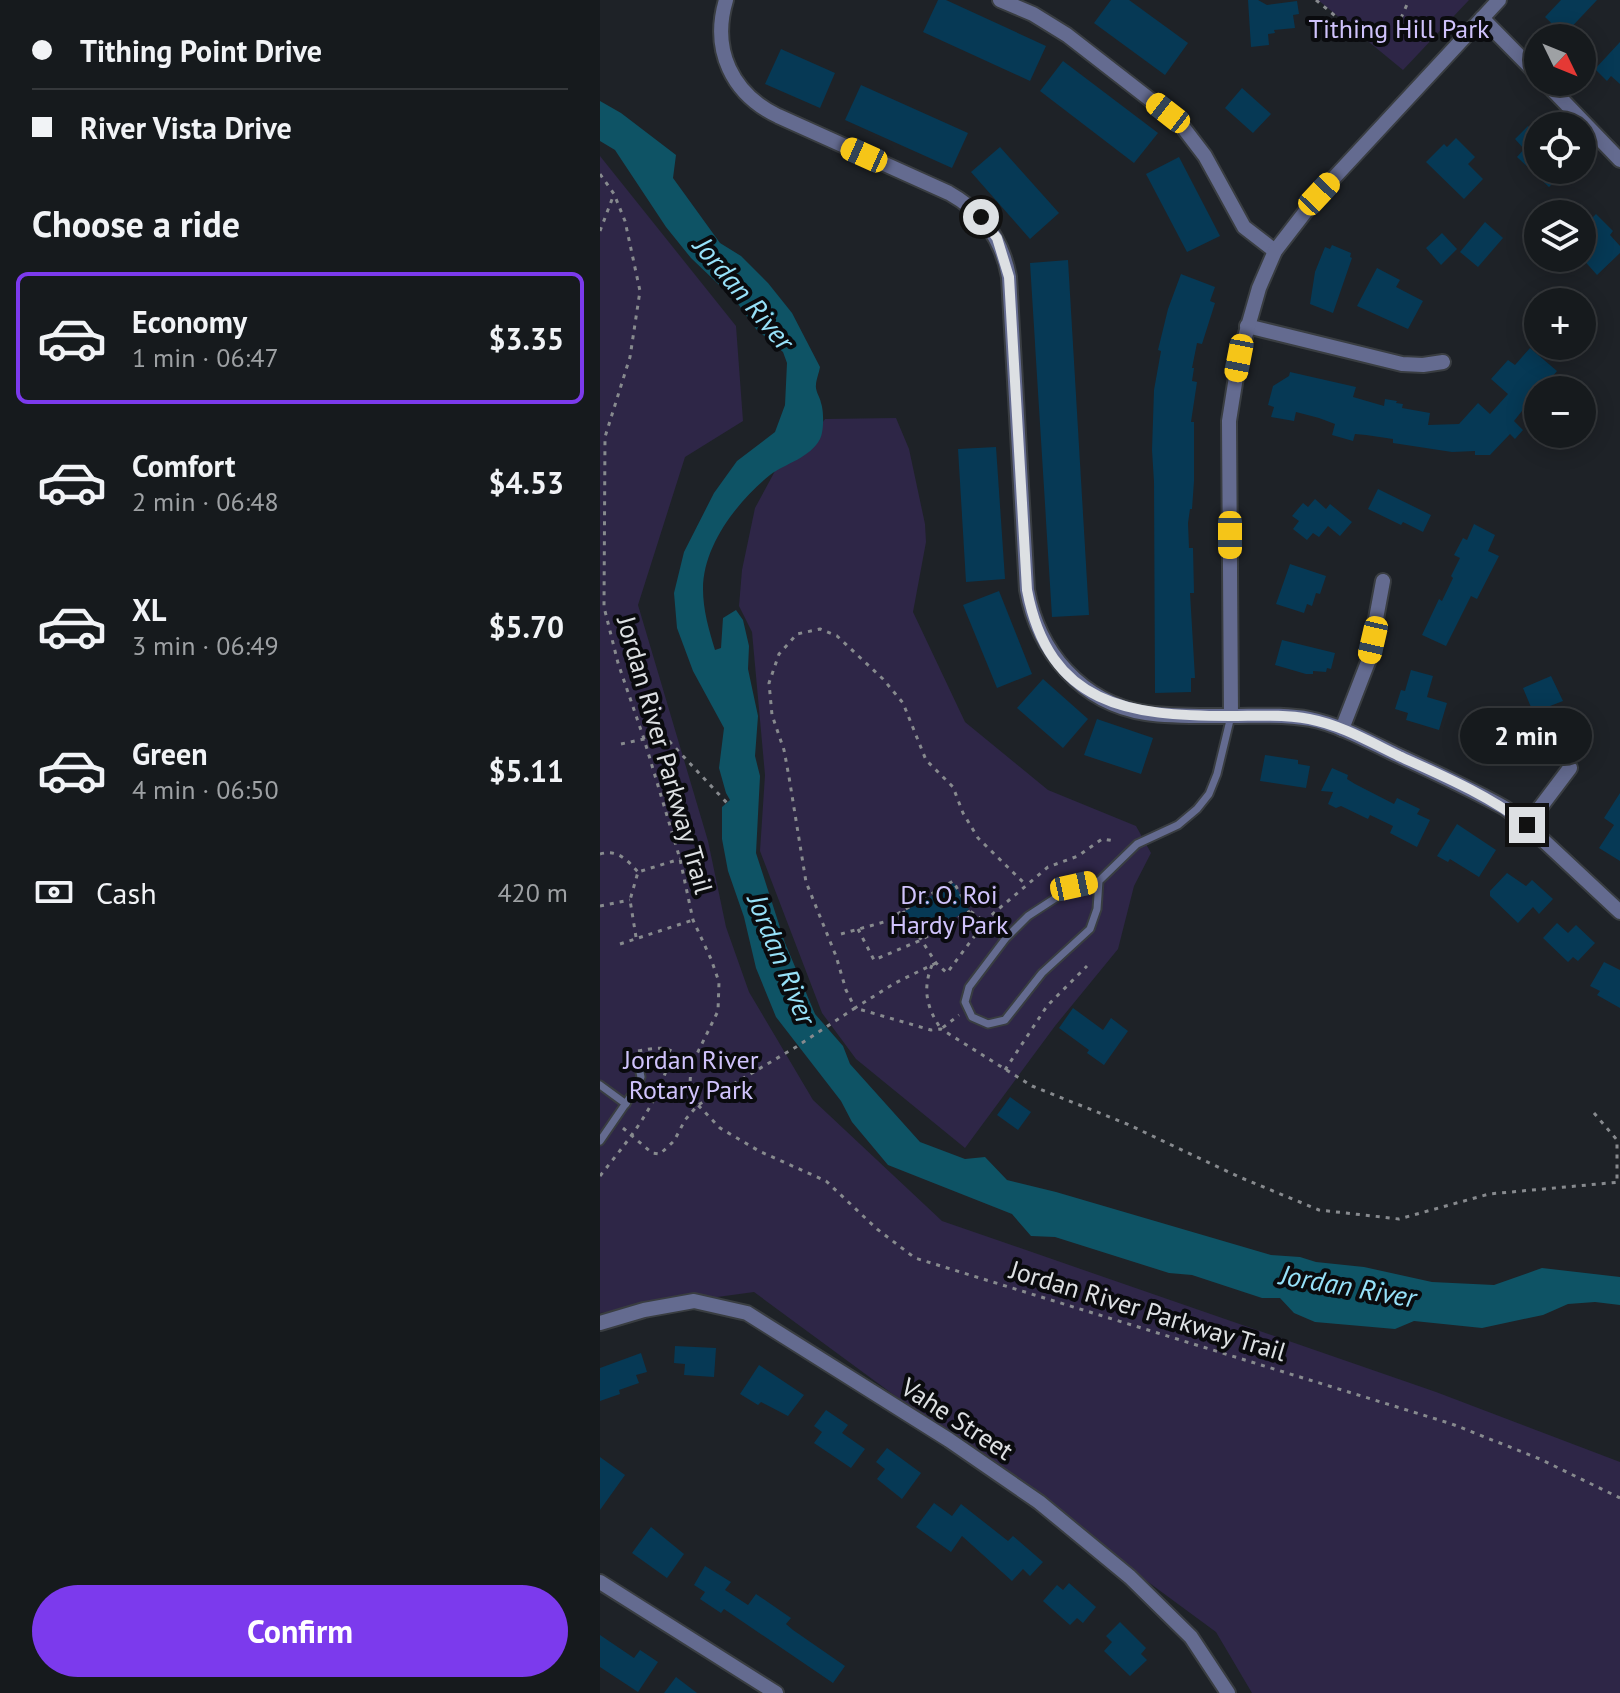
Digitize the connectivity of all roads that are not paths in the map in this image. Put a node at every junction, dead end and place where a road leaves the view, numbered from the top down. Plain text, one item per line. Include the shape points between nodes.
1 (726, 0) edge
2 (1000, 0) edge
3 (1499, 0) edge
4 (1482, 18) junction
5 (1524, 61) edge
6 (1558, 96) edge
7 (1620, 160) edge
8 (1275, 251) junction
9 (1247, 326) junction
10 (1443, 362) dead end
11 (1383, 581) dead end
12 (1231, 716) junction
13 (1342, 729) junction
14 (1570, 768) dead end
15 (1527, 825) junction
16 (1099, 881) junction
17 (1620, 912) edge
18 (638, 1063) dead end
19 (600, 1085) edge
20 (626, 1104) junction
21 (600, 1141) edge
22 (600, 1323) edge
23 (600, 1582) edge
24 (776, 1693) edge
25 (1228, 1693) edge

1 - 12 street via 722,49 735,82 755,103 949,193 972,207 997,238 1009,277 1027,590 1048,649 1081,686 1127,709
2 - 8 street via 1067,35 1179,122 1205,156 1244,227
3 - 4 street
4 - 5 street
4 - 8 street via 1319,194
6 - 7 street
8 - 9 street
9 - 10 street via 1402,364
9 - 12 street via 1229,421
11 - 13 street via 1368,662
12 - 13 street via 1310,719
12 - 16 lane via 1209,794 1197,809 1127,851
13 - 15 street via 1480,794
14 - 15 street
15 - 17 street
16 - 16 lane via 1090,929 1042,973 1005,1020 979,1022 965,1002 969,987 1006,938 1053,897
18 - 20 lane via 641,1077
19 - 20 lane
20 - 21 lane
22 - 25 street, Vahe Street via 694,1301 747,1313 1039,1502 1130,1577 1191,1637
23 - 24 street

